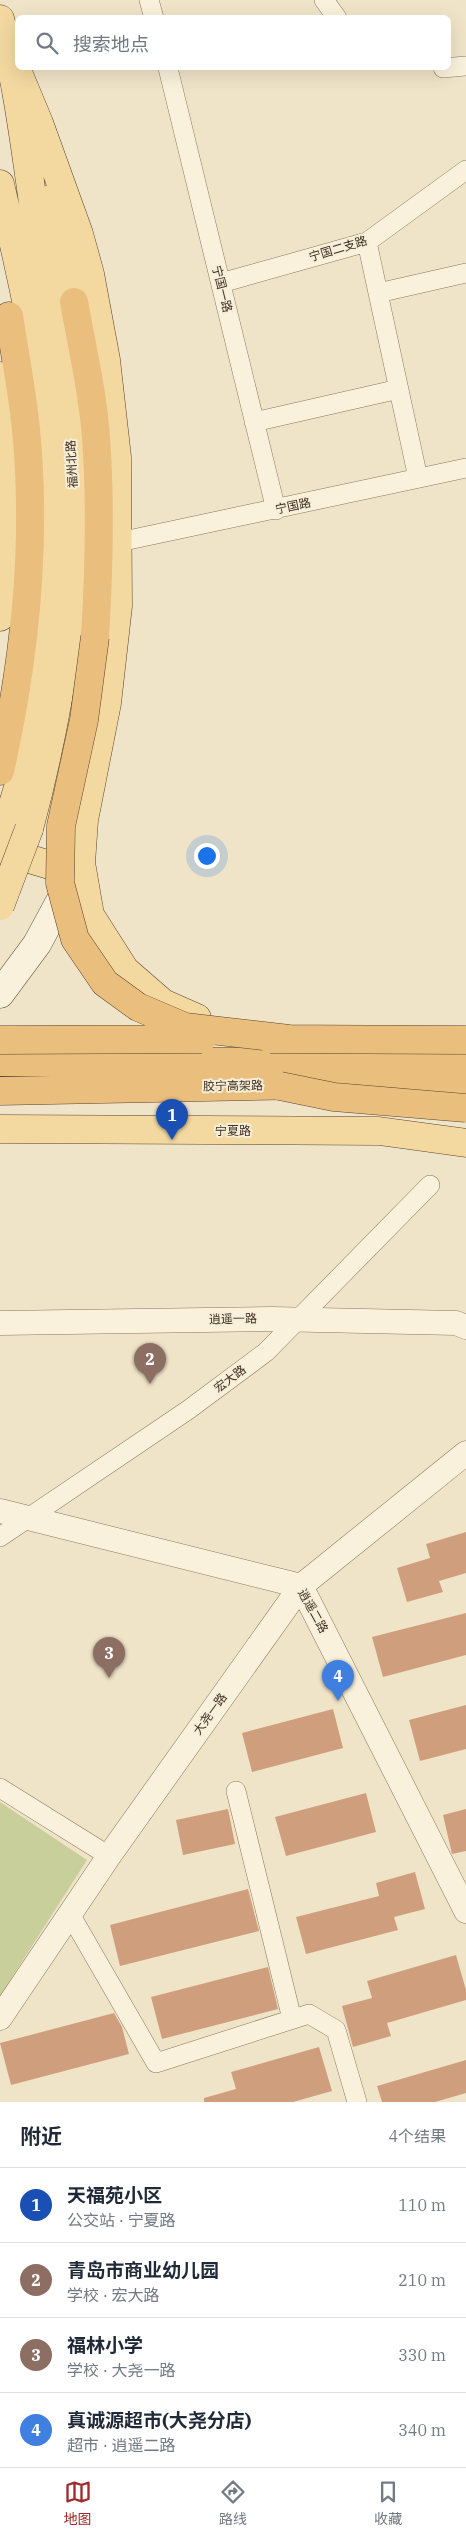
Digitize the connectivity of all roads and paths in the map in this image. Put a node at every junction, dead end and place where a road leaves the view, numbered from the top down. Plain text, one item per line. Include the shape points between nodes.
1 (149, 0) edge
2 (324, 0) edge
3 (153, 15) edge
4 (335, 15) edge
5 (0, 18) edge
6 (9, 51) junction
7 (15, 65) edge
8 (466, 66) edge
9 (451, 67) edge
10 (17, 70) edge
11 (168, 70) edge
12 (39, 123) junction
13 (466, 170) edge
14 (0, 184) edge
15 (367, 242) junction
16 (0, 267) edge
17 (466, 273) edge
18 (221, 283) junction
19 (378, 293) junction
20 (74, 302) joint
21 (9, 316) joint
22 (0, 376) edge
23 (399, 389) junction
24 (254, 422) junction
25 (466, 468) edge
26 (3, 471) edge
27 (418, 478) junction
28 (276, 510) junction
29 (119, 542) junction
30 (0, 617) edge
31 (0, 771) edge
32 (9, 836) edge
33 (81, 863) junction
34 (0, 906) edge
35 (0, 994) edge
36 (353, 1031) junction
37 (252, 1032) junction
38 (466, 1033) edge
39 (0, 1040) edge
40 (466, 1040) edge
41 (294, 1044) junction
42 (466, 1048) edge
43 (0, 1052) edge
44 (466, 1061) edge
45 (0, 1062) edge
46 (466, 1082) edge
47 (280, 1086) junction
48 (0, 1091) edge
49 (0, 1099) edge
50 (433, 1101) junction
51 (466, 1101) edge
52 (466, 1108) edge
53 (466, 1116) edge
54 (0, 1129) edge
55 (466, 1143) edge
56 (430, 1185) dead end
57 (300, 1319) junction
58 (0, 1323) edge
59 (466, 1327) edge
60 (466, 1453) edge
61 (0, 1511) edge
62 (28, 1517) junction
63 (0, 1537) edge
64 (302, 1586) junction
65 (0, 1788) edge
66 (236, 1791) dead end
67 (109, 1856) junction
68 (466, 1911) edge
69 (70, 1914) junction
70 (0, 2018) edge
71 (292, 2019) junction
72 (356, 2102) edge

1 - 3 street
2 - 4 street
5 - 6 main road, 福州北路
6 - 7 main road
6 - 32 main road, 福州北路 via 65,386 74,502 73,568 65,662 50,750
8 - 9 street
10 - 12 main road
11 - 18 street, 宁国一路
12 - 20 main road
12 - 29 main road via 90,274 106,360 117,456
13 - 15 street, 宁国二支路
14 - 32 main road, 福州北路 via 41,390 49,462 50,569 45,654
15 - 18 street, 宁国二支路
15 - 19 street
16 - 21 main road
17 - 19 street
18 - 24 street, 宁国一路
19 - 23 street
20 - 41 highway, bridge via 96,437 99,567 95,637 84,720 61,826 60,883 75,939 105,983 138,1007 184,1027
21 - 31 highway via 26,430 29,503 24,633 15,706
22 - 26 main road
23 - 24 street
23 - 27 street
24 - 28 street, 宁国一路
25 - 27 street, 宁国路
26 - 30 main road via 4,596
27 - 28 street, 宁国路
28 - 29 street, 宁国路
29 - 33 main road via 118,606 108,702 84,820
32 - 33 main road via 53,866 75,868
32 - 34 main road, 福州北路, bridge
33 - 35 main road via 37,944
33 - 37 main road via 90,915 125,970 163,1003 204,1021
36 - 37 main road
36 - 38 main road
36 - 41 main road
37 - 41 main road
39 - 41 highway, bridge
40 - 41 highway, bridge
41 - 42 main road
41 - 43 main road
44 - 45 highway, 胶宁高架路
46 - 47 highway, 胶宁高架路, bridge
47 - 48 highway, 胶宁高架路
47 - 52 highway, bridge via 334,1097
49 - 50 main road
50 - 51 main road
50 - 53 main road
54 - 55 main road, 宁夏路 via 379,1130
56 - 57 street, 宏大路
57 - 58 street, 逍遥一路
57 - 59 street, 逍遥一路 via 456,1323
57 - 62 street, 宏大路 via 266,1352 188,1410
60 - 64 street, 大尧一路
61 - 62 street, 逍遥二路
62 - 63 street, 宏大路
62 - 64 street, 逍遥二路
64 - 67 street, 大尧一路
64 - 68 street, 逍遥二路
65 - 67 street
66 - 71 street
67 - 69 street, 大尧一路
69 - 70 street, 大尧一路
69 - 71 street via 156,2063
71 - 72 street via 309,2014 336,2030

